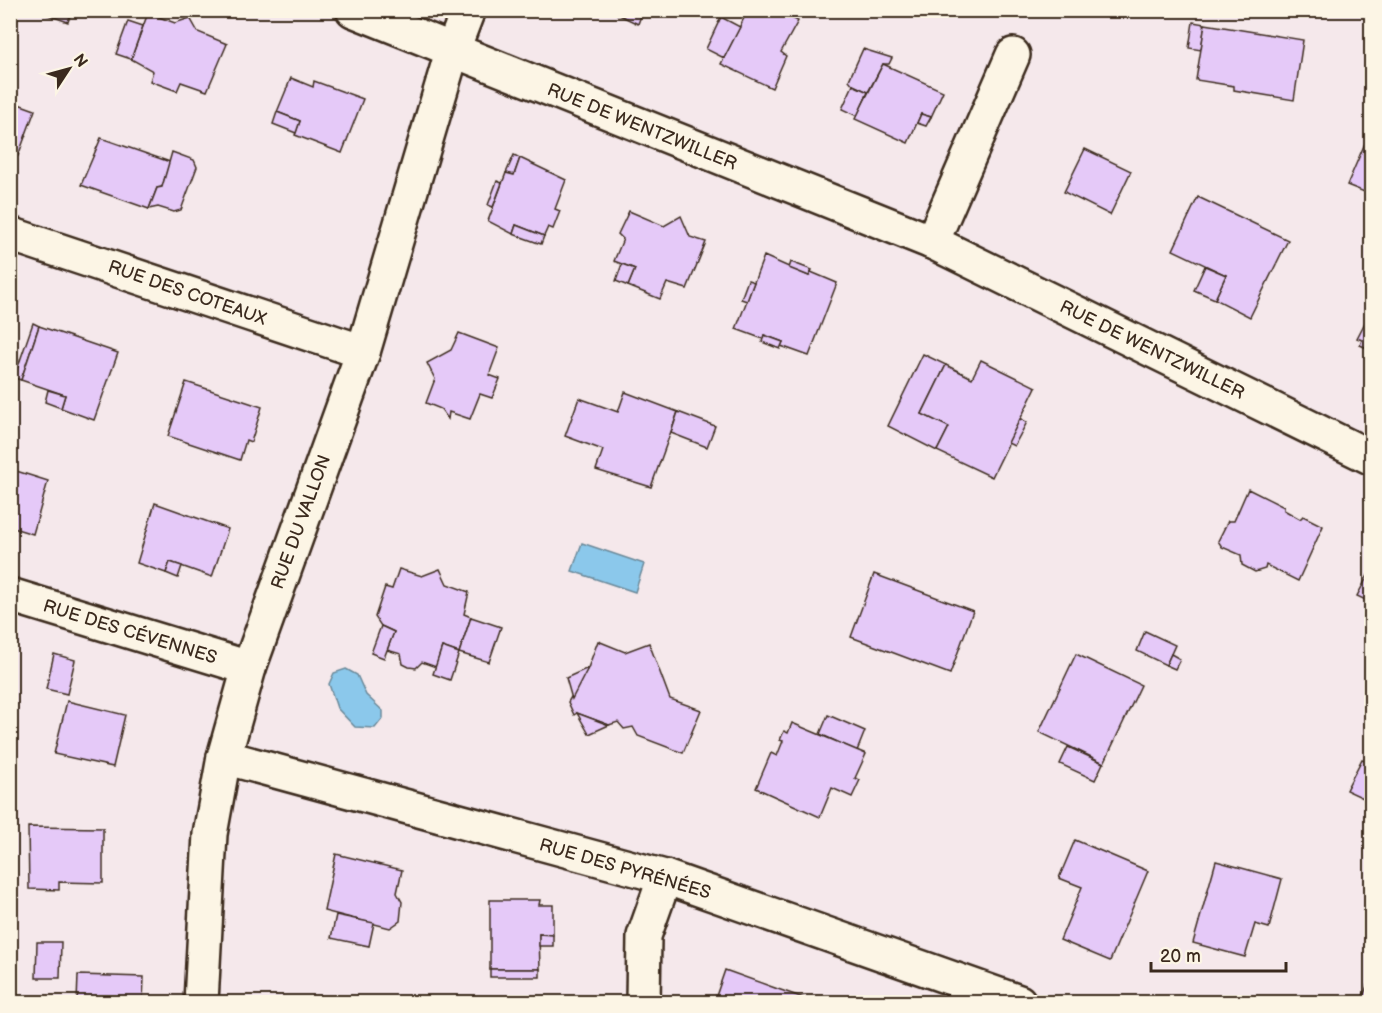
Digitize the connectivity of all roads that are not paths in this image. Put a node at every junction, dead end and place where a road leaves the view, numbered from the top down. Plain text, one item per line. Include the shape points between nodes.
1 (353, 10) edge
2 (468, 10) edge
3 (452, 52) junction
4 (1013, 55) dead end
5 (10, 234) edge
6 (932, 242) junction
7 (363, 352) junction
8 (1371, 458) edge
9 (10, 595) edge
10 (249, 668) junction
11 (224, 757) junction
12 (665, 877) junction
13 (201, 1002) edge
14 (643, 1002) edge
15 (1019, 1002) edge

1 - 3 street, RUE DE WENTZWILLER
2 - 3 street, RUE DU VALLON
3 - 6 street, RUE DE WENTZWILLER
3 - 7 street, RUE DU VALLON
4 - 6 street
5 - 7 street, RUE DES COTEAUX
6 - 8 street, RUE DE WENTZWILLER
7 - 10 street, RUE DU VALLON
9 - 10 street, RUE DES CÉVENNES
10 - 11 street, RUE DU VALLON
11 - 12 street, RUE DES PYRÉNÉES
11 - 13 street, RUE DU VALLON via 210,834
12 - 14 street via 644,936
12 - 15 street, RUE DES PYRÉNÉES

